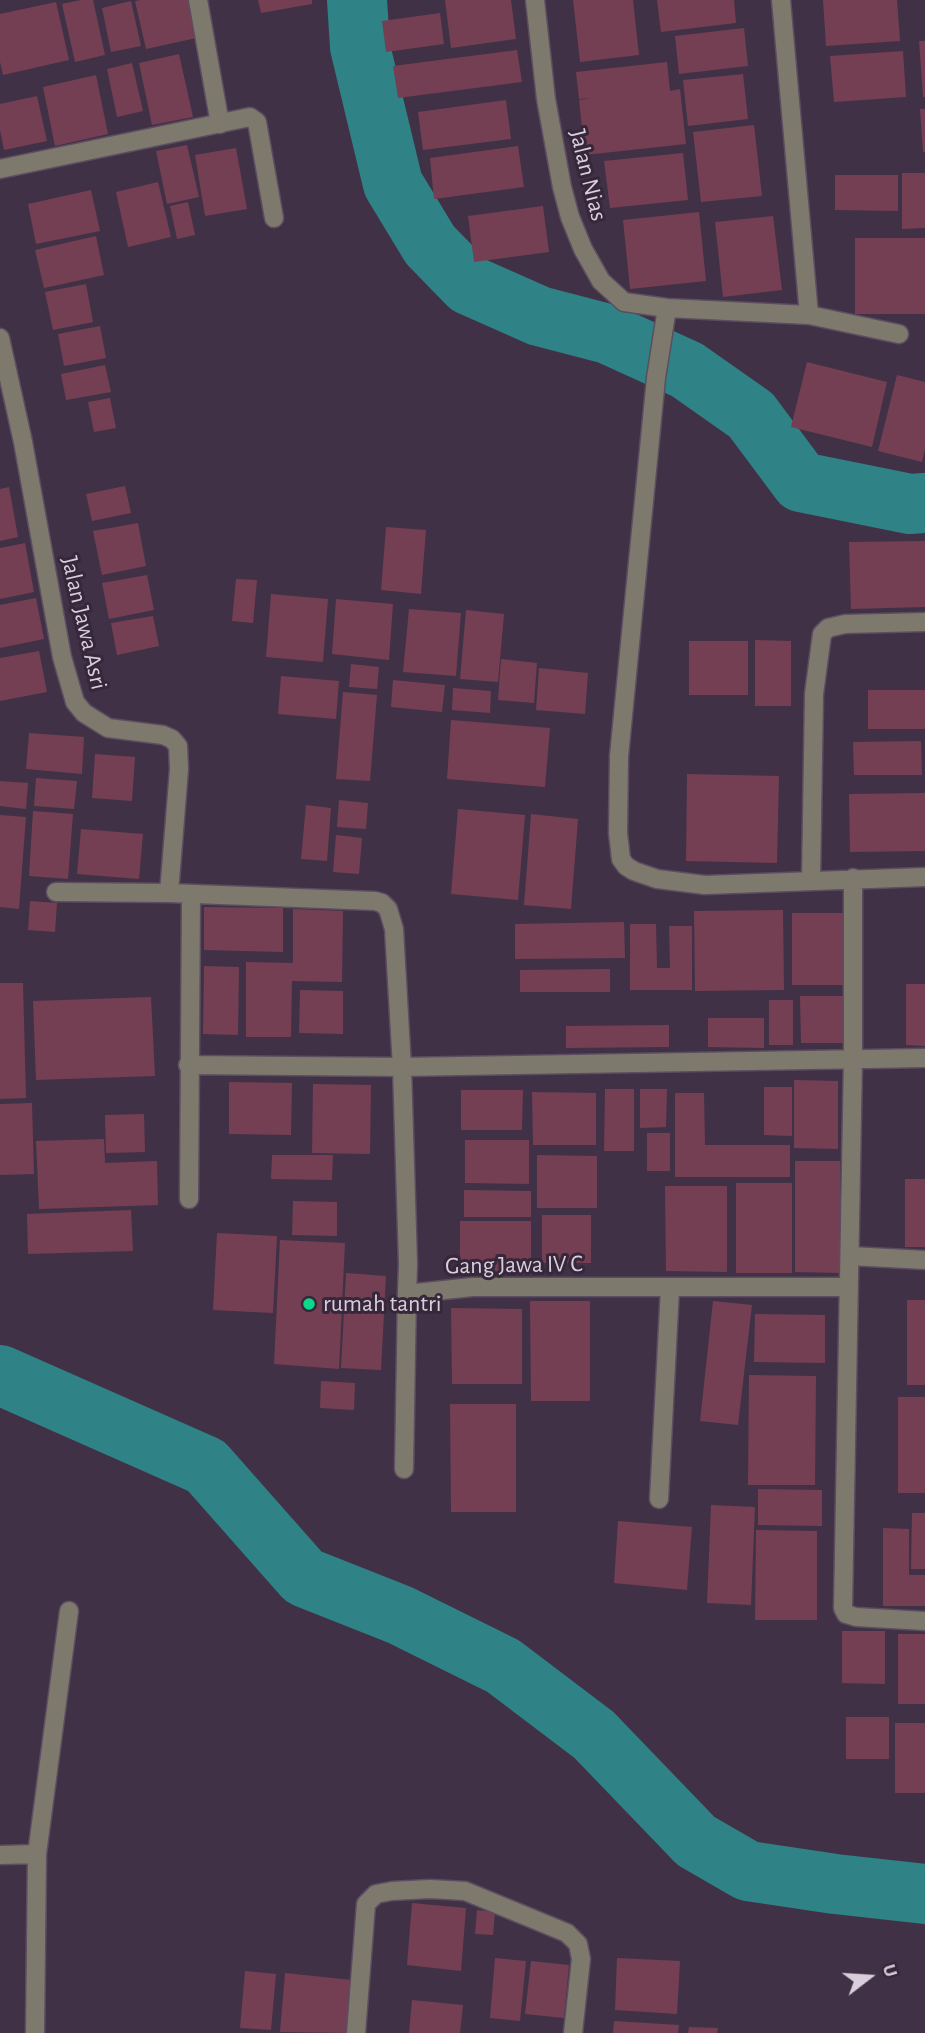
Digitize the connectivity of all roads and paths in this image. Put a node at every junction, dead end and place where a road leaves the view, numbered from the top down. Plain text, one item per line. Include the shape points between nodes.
1 (198, 0) edge
2 (535, 0) edge
3 (781, 0) edge
4 (220, 124) junction
5 (0, 169) edge
6 (274, 218) dead end
7 (667, 308) junction
8 (809, 315) junction
9 (899, 334) dead end
10 (0, 338) edge
11 (925, 622) edge
12 (925, 877) edge
13 (853, 878) junction
14 (811, 881) junction
15 (56, 892) dead end
16 (169, 893) junction
17 (191, 895) junction
18 (925, 1058) edge
19 (853, 1059) junction
20 (188, 1065) junction
21 (402, 1067) junction
22 (189, 1199) dead end
23 (850, 1256) junction
24 (925, 1260) edge
25 (849, 1286) junction
26 (670, 1288) junction
27 (407, 1294) junction
28 (404, 1469) dead end
29 (659, 1499) dead end
30 (69, 1611) dead end
31 (925, 1621) edge
32 (37, 1854) junction
33 (0, 1855) edge
34 (34, 2033) edge
35 (356, 2033) edge
36 (573, 2033) edge

1 - 4 street
2 - 7 street, Jalan Nias via 562,187 583,249 601,281 624,302
3 - 8 street
4 - 5 street
4 - 6 street via 250,117 257,122
7 - 8 street, Jalan Nias
7 - 14 street via 619,756 621,859 634,871 657,879 705,885
8 - 9 street, Jalan Nias
10 - 16 street, Jalan Jawa Asri via 62,657 75,702 108,728 163,736 178,746
11 - 14 street via 845,624 822,634 814,694
12 - 13 street
13 - 14 street
13 - 19 street
15 - 16 street
16 - 17 street
17 - 20 street
17 - 21 street via 382,903 394,929
18 - 19 street
19 - 21 street
19 - 23 street
20 - 21 street
20 - 22 street
21 - 27 street
23 - 24 street
23 - 25 street
25 - 26 street, Gang Jawa IV C
25 - 31 street via 843,1608 856,1617
26 - 27 street, Gang Jawa IV C via 472,1287
26 - 29 street
27 - 28 street
30 - 32 street
32 - 33 street
32 - 34 street
35 - 36 street via 366,1904 376,1894 430,1889 465,1891 568,1933 578,1944 581,1959

